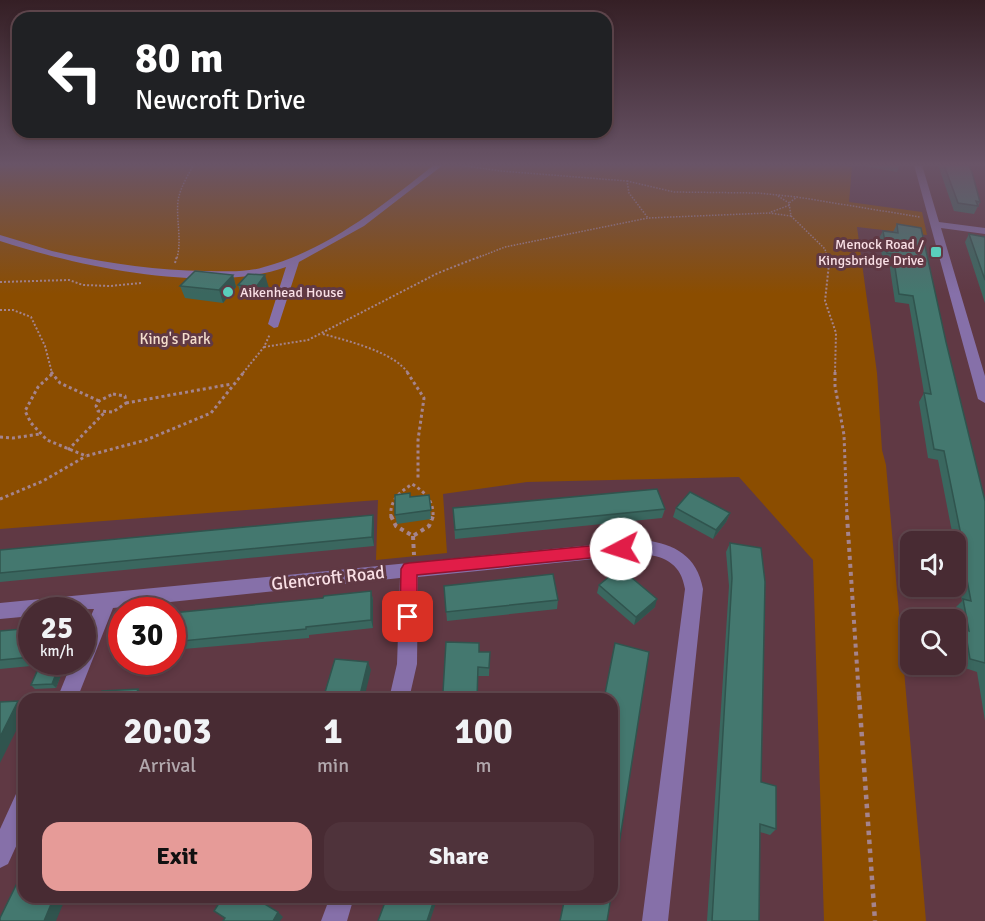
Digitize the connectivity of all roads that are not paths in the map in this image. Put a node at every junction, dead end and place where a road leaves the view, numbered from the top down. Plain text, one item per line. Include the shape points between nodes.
1 (380, 208) edge
2 (932, 208) edge
3 (937, 225) junction
4 (985, 231) edge
5 (0, 238) edge
6 (294, 261) junction
7 (274, 324) road end
8 (985, 399) edge
9 (412, 569) junction
10 (106, 602) junction
11 (0, 611) edge
12 (96, 627) edge
13 (76, 675) edge
14 (69, 693) edge
15 (400, 693) edge
16 (18, 816) edge
17 (0, 856) edge
18 (340, 903) edge
19 (334, 921) edge
20 (655, 921) edge

1 - 6 street via 338,239
2 - 3 street
3 - 4 street
3 - 8 street
5 - 6 street via 76,261 171,273 251,274
6 - 7 street
9 - 10 street, Glencroft Road
9 - 15 street via 407,664
9 - 20 street, Glencroft Road via 644,547 669,552 687,566 694,589
10 - 11 street, Glencroft Road
10 - 12 street
13 - 14 street
16 - 17 street
18 - 19 street

